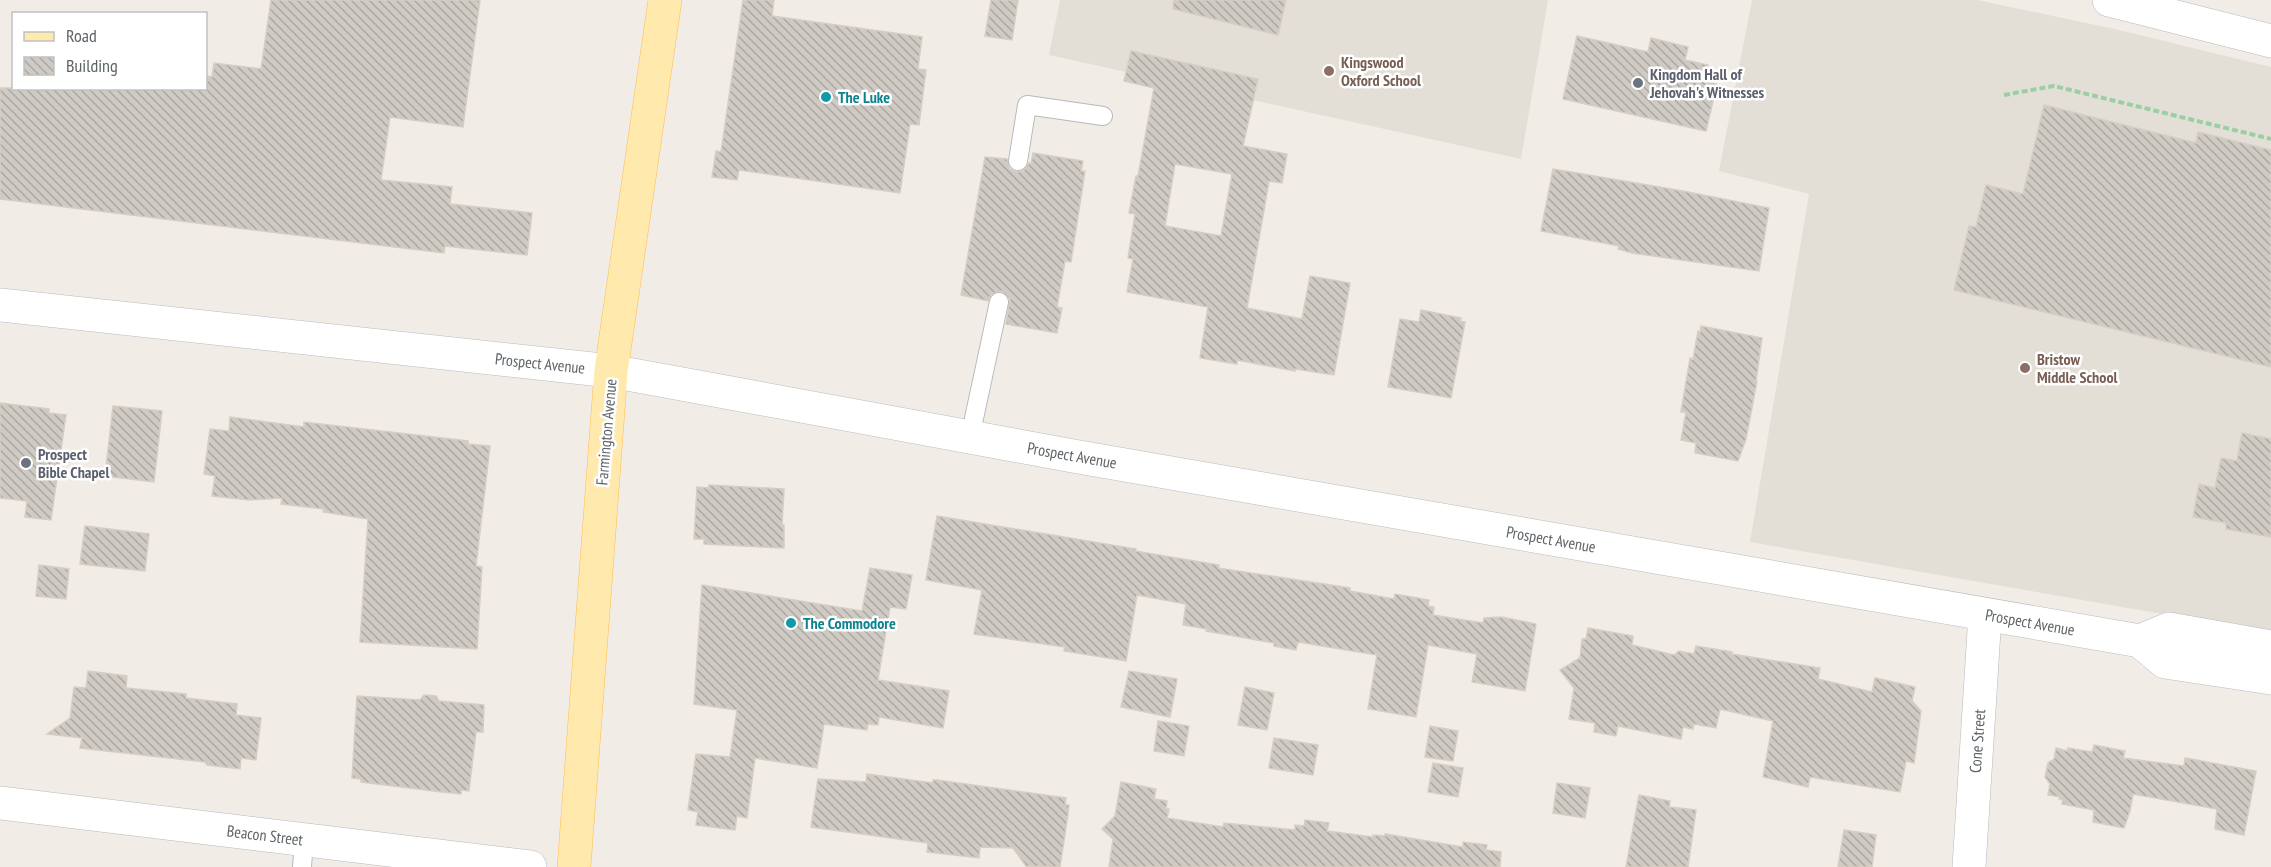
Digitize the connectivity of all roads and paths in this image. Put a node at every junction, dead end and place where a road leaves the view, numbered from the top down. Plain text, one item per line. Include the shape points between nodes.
1 (665, 0) edge
2 (2109, 0) edge
3 (2271, 41) edge
4 (2004, 95) dead end
5 (1103, 116) dead end
6 (2271, 139) edge
7 (1018, 161) dead end
8 (999, 302) dead end
9 (0, 305) edge
10 (611, 370) junction
11 (970, 436) junction
12 (1985, 615) junction
13 (2140, 641) junction
14 (2271, 647) edge
15 (2271, 678) edge
16 (0, 803) edge
17 (303, 853) edge
18 (530, 867) edge
19 (574, 867) edge
20 (1969, 867) edge

1 - 10 main road, Farmington Avenue
2 - 3 main road
4 - 6 path via 2054,86
5 - 7 lane via 1027,105
8 - 11 lane
9 - 10 main road, Prospect Avenue
10 - 11 main road, Prospect Avenue
10 - 19 main road, Farmington Avenue
11 - 12 main road, Prospect Avenue
12 - 13 main road, Prospect Avenue
12 - 20 main road, Cone Street
13 - 14 main road via 2169,629
13 - 15 main road via 2165,662
16 - 17 main road, Beacon Street
17 - 18 main road, Beacon Street

